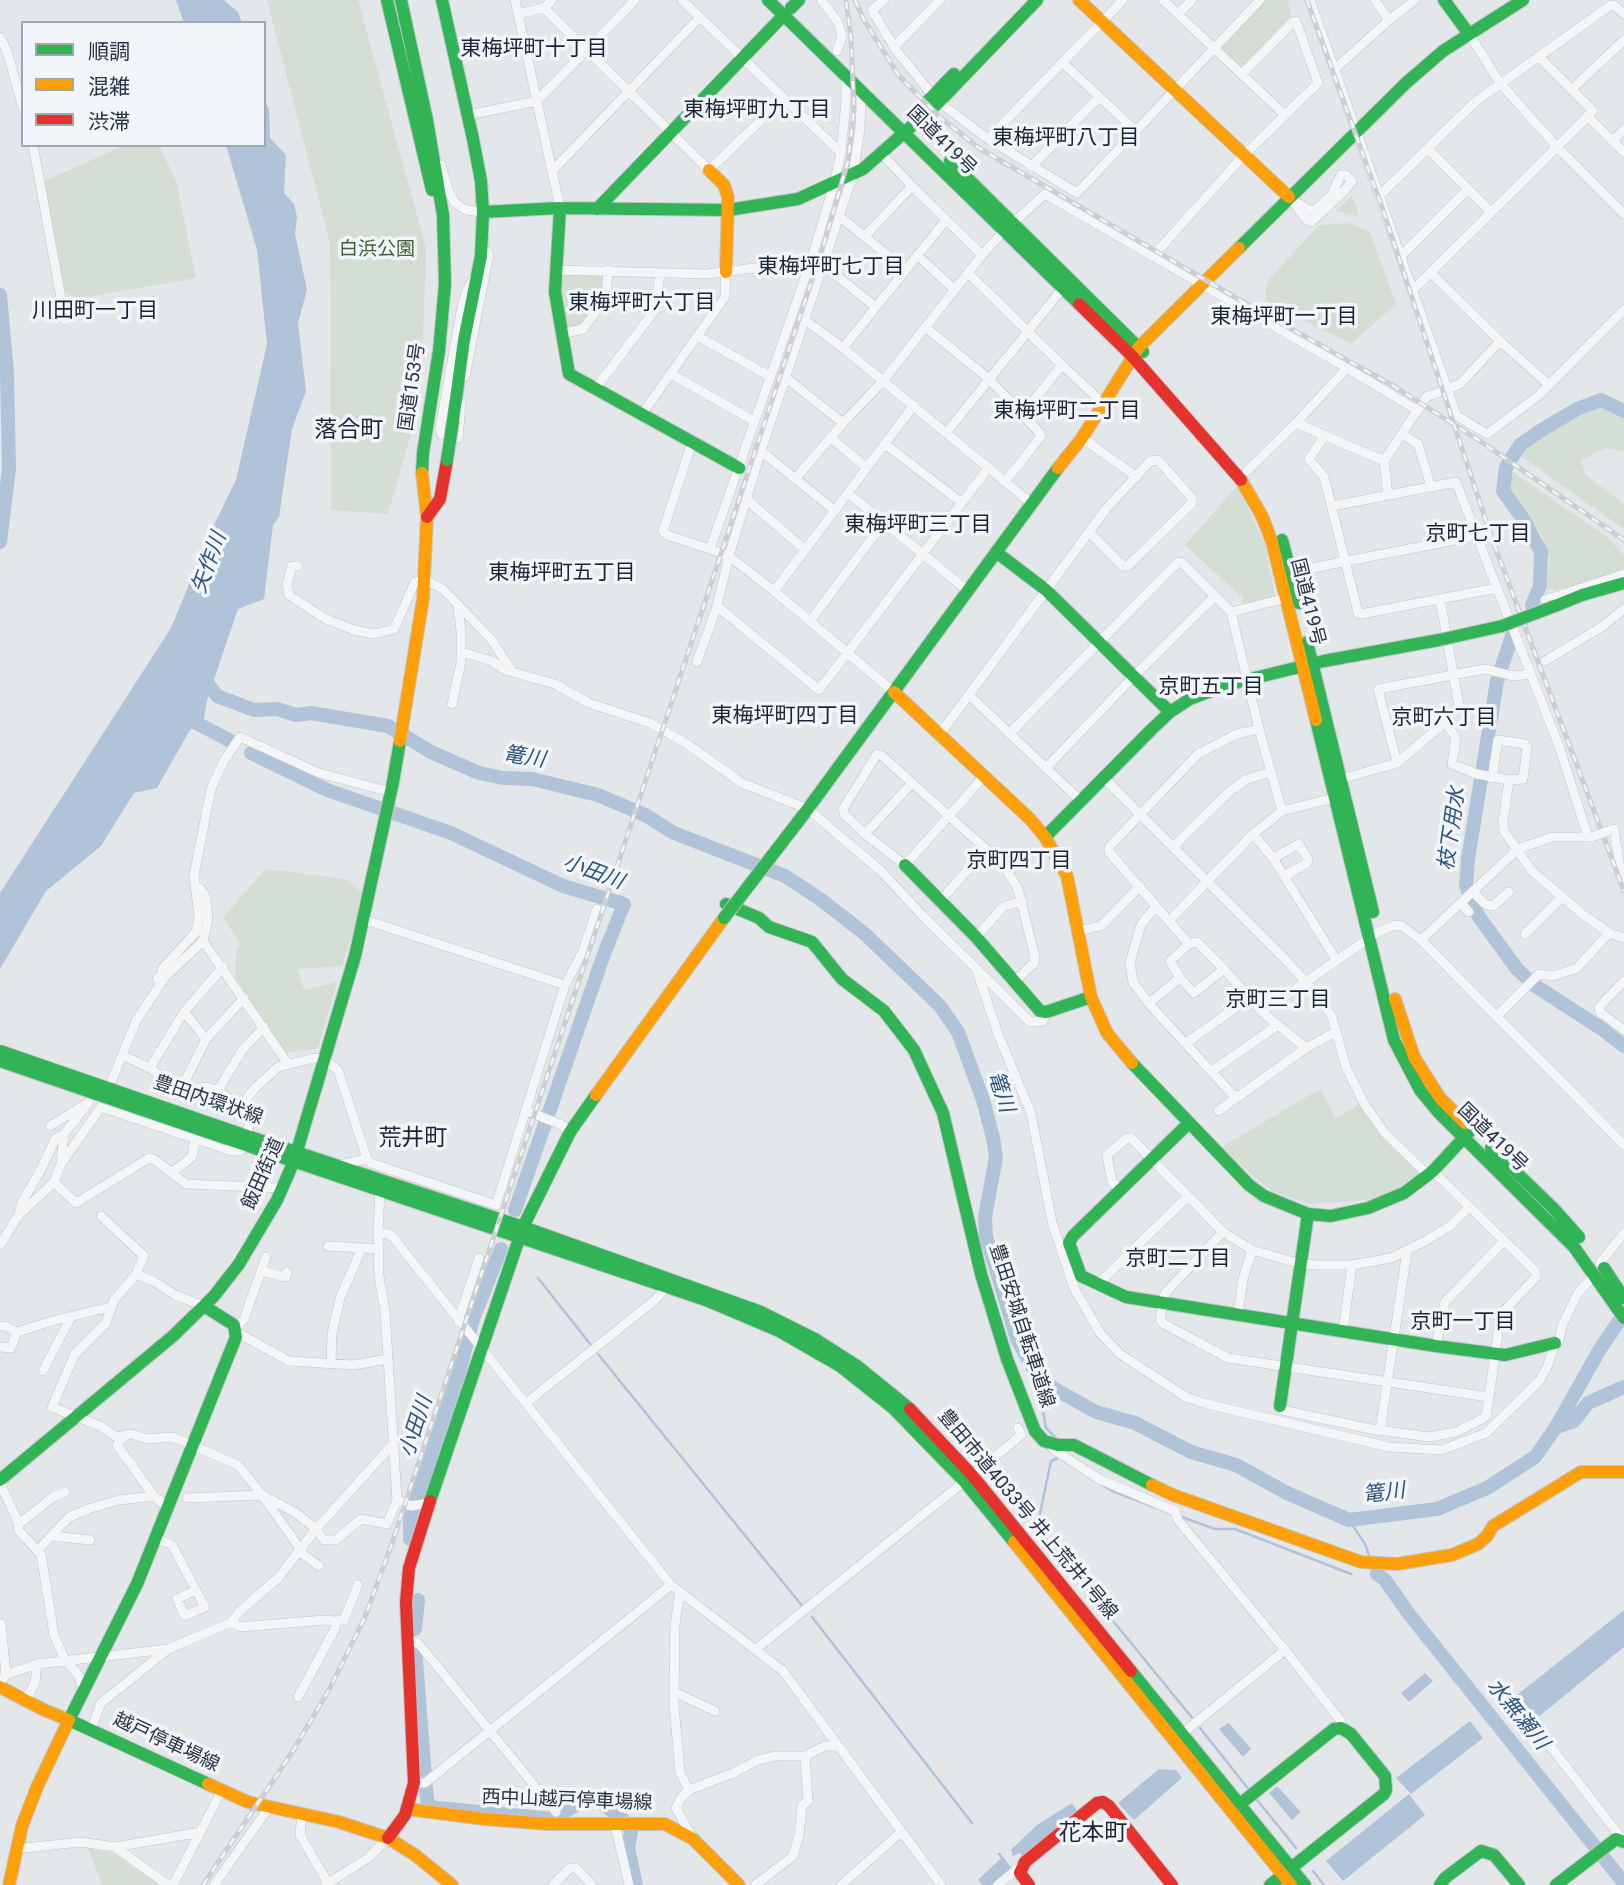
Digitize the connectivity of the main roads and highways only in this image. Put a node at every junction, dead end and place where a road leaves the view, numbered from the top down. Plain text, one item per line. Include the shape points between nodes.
1 (387, 0) edge
2 (401, 0) edge
3 (442, 0) edge
4 (768, 0) edge
5 (1028, 0) edge
6 (1037, 0) edge
7 (1079, 0) edge
8 (1444, 0) edge
9 (1523, 0) edge
10 (789, 6) edge
11 (1469, 34) junction
12 (936, 99) junction
13 (908, 126) junction
14 (709, 170) road end
15 (1289, 197) junction
16 (560, 208) junction
17 (597, 209) junction
18 (728, 210) junction
19 (484, 212) junction
20 (443, 215) junction
21 (1009, 227) junction
22 (726, 272) road end
23 (1135, 351) junction
24 (739, 468) road end
25 (426, 517) junction
26 (996, 552) junction
27 (1624, 583) edge
28 (1308, 666) junction
29 (894, 692) junction
30 (1170, 712) junction
31 (392, 787) joint
32 (1045, 837) junction
33 (905, 865) road end
34 (726, 904) dead end
35 (1373, 935) junction
36 (1091, 997) junction
37 (0, 1051) edge
38 (0, 1061) edge
39 (1188, 1124) junction
40 (1467, 1133) junction
41 (230, 1135) junction
42 (295, 1156) junction
43 (1308, 1214) junction
44 (521, 1232) junction
45 (1600, 1272) junction
46 (1624, 1298) edge
47 (204, 1306) junction
48 (1624, 1318) edge
49 (1292, 1324) junction
50 (1555, 1343) road end
51 (1280, 1406) road end
52 (1624, 1472) edge
53 (968, 1478) junction
54 (0, 1481) edge
55 (2, 1682) edge
56 (69, 1720) junction
57 (1240, 1804) junction
58 (407, 1809) junction
59 (388, 1838) junction
60 (1623, 1841) edge
61 (1288, 1876) edge
62 (9, 1885) edge
63 (452, 1885) edge
64 (739, 1885) edge
65 (1029, 1885) edge
66 (1172, 1885) edge
67 (1270, 1885) edge
68 (1305, 1885) edge
69 (1440, 1885) edge
70 (1518, 1885) edge
71 (1556, 1885) edge

1 - 20 main road via 433,196
2 - 20 main road, 国道153号
3 - 19 main road
4 - 10 main road, 国道419号
5 - 12 main road
6 - 12 main road
7 - 15 main road
8 - 11 main road
9 - 11 main road
10 - 13 main road, 国道419号
10 - 13 main road, 国道419号 via 861,90
10 - 17 main road via 743,60
11 - 15 main road via 1406,83
12 - 13 main road
13 - 18 main road via 881,153 834,184 798,199
13 - 21 main road, 国道419号
14 - 18 main road via 724,185
15 - 23 main road
16 - 17 main road
16 - 19 main road
16 - 24 main road via 555,292 569,374
17 - 18 main road
18 - 22 main road
19 - 25 main road, bridge via 479,268 440,499
20 - 25 main road, 国道153号 via 445,284 423,453
21 - 23 main road, 国道419号
21 - 23 main road, 国道419号 via 1062,289
23 - 26 main road via 1082,438
23 - 28 main road, 国道419号 via 1246,486 1272,542
23 - 28 main road, 国道419号 via 1247,471 1263,496 1292,572
25 - 31 main road, 国道153号 via 423,599
26 - 29 main road
26 - 30 main road via 1046,590
27 - 28 main road, bridge via 1550,603 1502,626
28 - 30 main road via 1208,691
28 - 35 main road, 国道419号 via 1341,779
28 - 35 main road, 国道419号 via 1334,798
29 - 32 main road
29 - 44 main road, bridge via 570,1132
30 - 32 main road
31 - 42 main road, 飯田街道 via 365,920
32 - 36 main road via 1067,876
33 - 36 main road via 976,937 1037,1009 1046,1012
34 - 52 main road, 豊田安城自転車道線 via 812,943 842,979 884,1011 914,1051 943,1113 981,1274 1007,1359 1035,1431 1044,1441 1074,1445 1173,1495 1361,1562 1397,1564 1452,1555 1478,1544 1493,1526 1581,1472
35 - 40 main road, 国道419号 via 1414,1057
36 - 39 main road via 1117,1047
37 - 41 main road, 豊田内環状線, bridge
38 - 41 main road, 豊田内環状線, bridge
39 - 43 main road via 1248,1185
39 - 49 main road via 1073,1236 1069,1243 1079,1273 1126,1297
40 - 43 main road via 1431,1173 1379,1205 1331,1216
40 - 45 main road, 国道419号 via 1553,1208
41 - 42 main road, 豊田内環状線
42 - 44 main road, 豊田内環状線 via 380,1190
42 - 44 main road, 豊田内環状線 via 339,1165
42 - 47 main road, 飯田街道 via 244,1257
43 - 49 main road
44 - 53 main road, 豊田市道4033号 井上荒井1号線 via 762,1323 832,1361 893,1408
44 - 53 main road, 豊田市道4033号 井上荒井1号線 via 740,1304 815,1339 907,1405
44 - 58 main road via 409,1568 406,1602 414,1783
45 - 46 main road, 国道419号
45 - 48 main road, 国道419号
47 - 54 main road, 飯田街道
47 - 56 main road via 228,1320 236,1337 137,1584
49 - 50 main road via 1505,1355
49 - 51 main road
53 - 57 main road, 豊田市道4033号 井上荒井1号線
53 - 61 main road, 豊田市道4033号 井上荒井1号線
55 - 56 main road via 25,1701
56 - 59 main road, 越戸停車場線 via 248,1802 364,1828
56 - 62 main road via 37,1787 9,1863
57 - 61 main road, 豊田市道4033号 井上荒井1号線
57 - 61 main road via 1334,1729 1351,1734 1385,1776 1384,1794
58 - 59 main road
58 - 64 main road, 西中山越戸停車場線 via 513,1822 665,1824 693,1839
59 - 63 main road
60 - 71 main road via 1616,1839 1605,1846
61 - 67 main road
61 - 68 main road, 豊田市道4033号 井上荒井1号線
65 - 66 main road via 1020,1873 1023,1864 1103,1802
69 - 70 main road via 1482,1851 1494,1854

